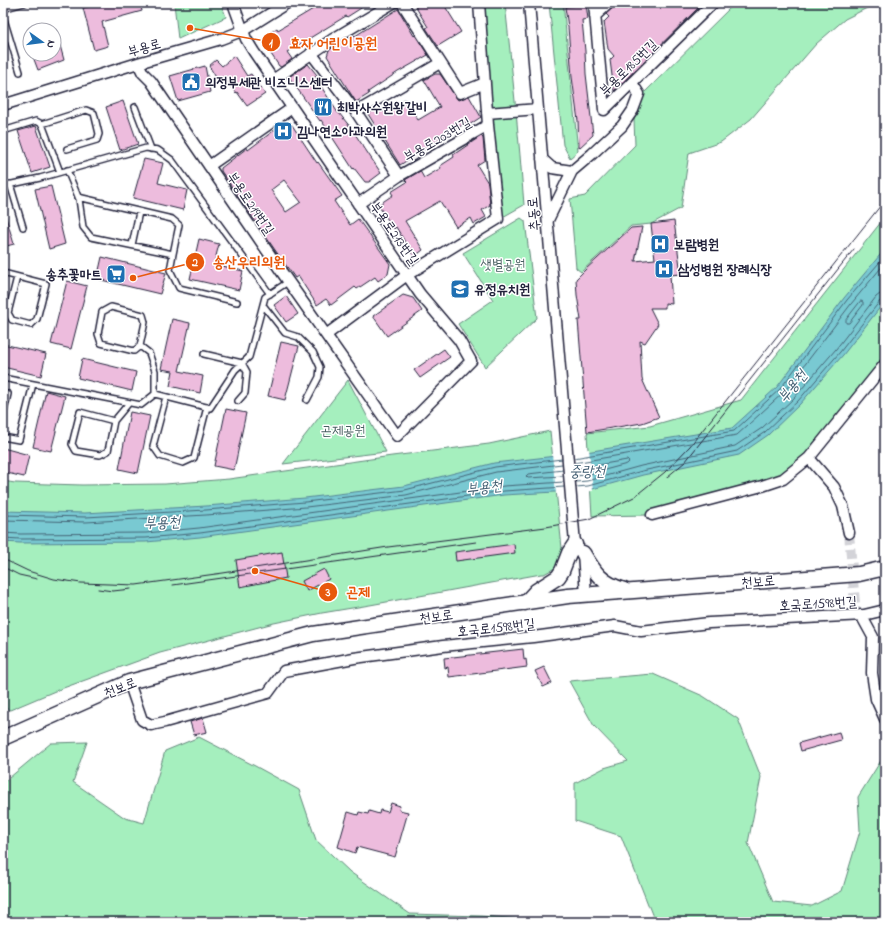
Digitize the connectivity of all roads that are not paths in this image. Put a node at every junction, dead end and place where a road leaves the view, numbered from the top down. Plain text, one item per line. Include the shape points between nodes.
1 (24, 3) edge
2 (233, 3) edge
3 (287, 3) edge
4 (393, 3) edge
5 (402, 3) edge
6 (479, 3) edge
7 (529, 3) edge
8 (594, 3) edge
9 (609, 3) edge
10 (710, 4) edge
11 (3, 9) edge
12 (3, 16) edge
13 (595, 16) junction
14 (244, 30) junction
15 (311, 53) junction
16 (138, 63) junction
17 (440, 63) junction
18 (20, 72) dead end
19 (273, 80) junction
20 (632, 83) junction
21 (485, 84) junction
22 (3, 105) edge
23 (136, 107) dead end
24 (292, 108) junction
25 (538, 109) junction
26 (356, 112) junction
27 (487, 113) junction
28 (42, 124) junction
29 (488, 125) junction
30 (3, 131) edge
31 (67, 149) dead end
32 (151, 149) junction
33 (542, 159) junction
34 (209, 166) junction
35 (67, 170) junction
36 (572, 171) junction
37 (60, 172) junction
38 (399, 176) junction
39 (10, 184) junction
40 (3, 186) edge
41 (78, 197) junction
42 (358, 204) junction
43 (139, 212) junction
44 (547, 222) junction
45 (23, 227) dead end
46 (132, 246) junction
47 (173, 254) junction
48 (3, 274) edge
49 (407, 275) junction
50 (17, 277) junction
51 (288, 282) junction
52 (270, 294) junction
53 (237, 302) dead end
54 (263, 305) junction
55 (326, 335) junction
56 (140, 346) junction
57 (204, 354) dead end
58 (242, 363) junction
59 (885, 364) edge
60 (3, 378) edge
61 (33, 384) junction
62 (8, 394) dead end
63 (155, 394) junction
64 (166, 397) junction
65 (238, 400) dead end
66 (306, 400) dead end
67 (129, 403) junction
68 (208, 407) junction
69 (3, 416) edge
70 (114, 421) junction
71 (397, 436) joint
72 (3, 437) edge
73 (809, 458) junction
74 (652, 515) dead end
75 (849, 533) tunnel mouth
76 (579, 549) junction
77 (885, 568) edge
78 (627, 591) junction
79 (586, 595) junction
80 (526, 603) junction
81 (885, 610) edge
82 (861, 615) junction
83 (129, 682) junction
84 (885, 719) edge
85 (3, 738) edge

1 - 11 lane
2 - 14 street, 부용로213번길
3 - 14 street, 부용로
4 - 15 street
5 - 17 street, 부용로203번길
6 - 21 street
7 - 25 street, 추동로
8 - 13 street, 부용로185번길
9 - 13 street
10 - 20 street, 부용로185번길
12 - 18 lane
13 - 20 street, 부용로185번길 via 604,110
14 - 16 street, 부용로
14 - 19 street, 부용로213번길 via 246,39
15 - 19 street
15 - 26 street, 부용로203번길
16 - 22 street, 부용로
16 - 34 street, 부용로219번길
17 - 21 street, 부용로203번길 via 460,93
17 - 26 street
19 - 24 street, 부용로213번길
20 - 36 street via 638,94 626,121
21 - 27 street, 부용로203번길
23 - 32 lane
24 - 34 street
24 - 42 street, 부용로213번길
25 - 27 street
25 - 33 street, 추동로
26 - 38 street, 부용로203번길
27 - 29 street, 부용로203번길
28 - 30 lane via 36,121
28 - 31 lane via 86,110 94,113 99,134 97,140
28 - 37 lane
29 - 38 street, 부용로203번길
29 - 49 street via 498,219
32 - 35 lane via 146,148
32 - 52 lane via 158,150 172,160
33 - 36 street via 552,168
33 - 44 street, 추동로
34 - 51 street, 부용로219번길
35 - 37 lane
35 - 41 lane
36 - 44 street
37 - 39 lane
38 - 42 street
39 - 40 lane
39 - 45 lane
41 - 43 lane
41 - 46 lane via 83,227 91,237
42 - 49 street, 부용로213번길
43 - 46 lane
43 - 47 lane via 172,219 178,225
44 - 76 street, 추동로 via 564,423
46 - 47 lane
47 - 53 lane via 170,270 179,288
48 - 50 lane
49 - 55 street
49 - 71 street, 부용로213번길 via 458,340 471,361
50 - 50 lane via 46,284 37,319 31,325 12,320 8,313
51 - 52 lane
51 - 55 street, 부용로219번길
52 - 54 lane via 265,297
54 - 58 lane via 249,357
54 - 66 lane via 285,333 298,337 313,352 320,367 319,377
55 - 71 street, 부용로219번길
56 - 56 lane via 145,322 143,315 111,307 102,312 98,334 101,343 134,351
56 - 63 lane via 149,353 154,371
57 - 58 lane
58 - 65 lane via 246,372 245,393
58 - 68 lane via 210,408
59 - 73 street
60 - 61 lane
61 - 67 lane
61 - 72 lane via 19,440
62 - 69 lane
63 - 64 lane
63 - 67 lane via 141,405
64 - 68 lane
64 - 68 lane via 153,446 160,456 183,464 194,458
67 - 70 lane
70 - 70 lane via 80,412 72,444 76,451 100,455 108,451
73 - 74 street via 783,479
73 - 75 street via 834,487 843,506
76 - 78 main road via 600,577 611,586
76 - 79 street
76 - 80 main road via 569,553 558,577 536,591
77 - 78 main road, 천보로 via 859,574
78 - 79 main road, 천보로
79 - 80 main road, 천보로
80 - 83 main road, 천보로 via 313,634
81 - 82 street, 호국로1598번길
82 - 83 street, 호국로1598번길 via 709,623 641,631 615,626 354,658 284,671 268,693 151,725 142,720
82 - 84 street via 873,637 872,673 876,699
83 - 85 main road, 천보로

